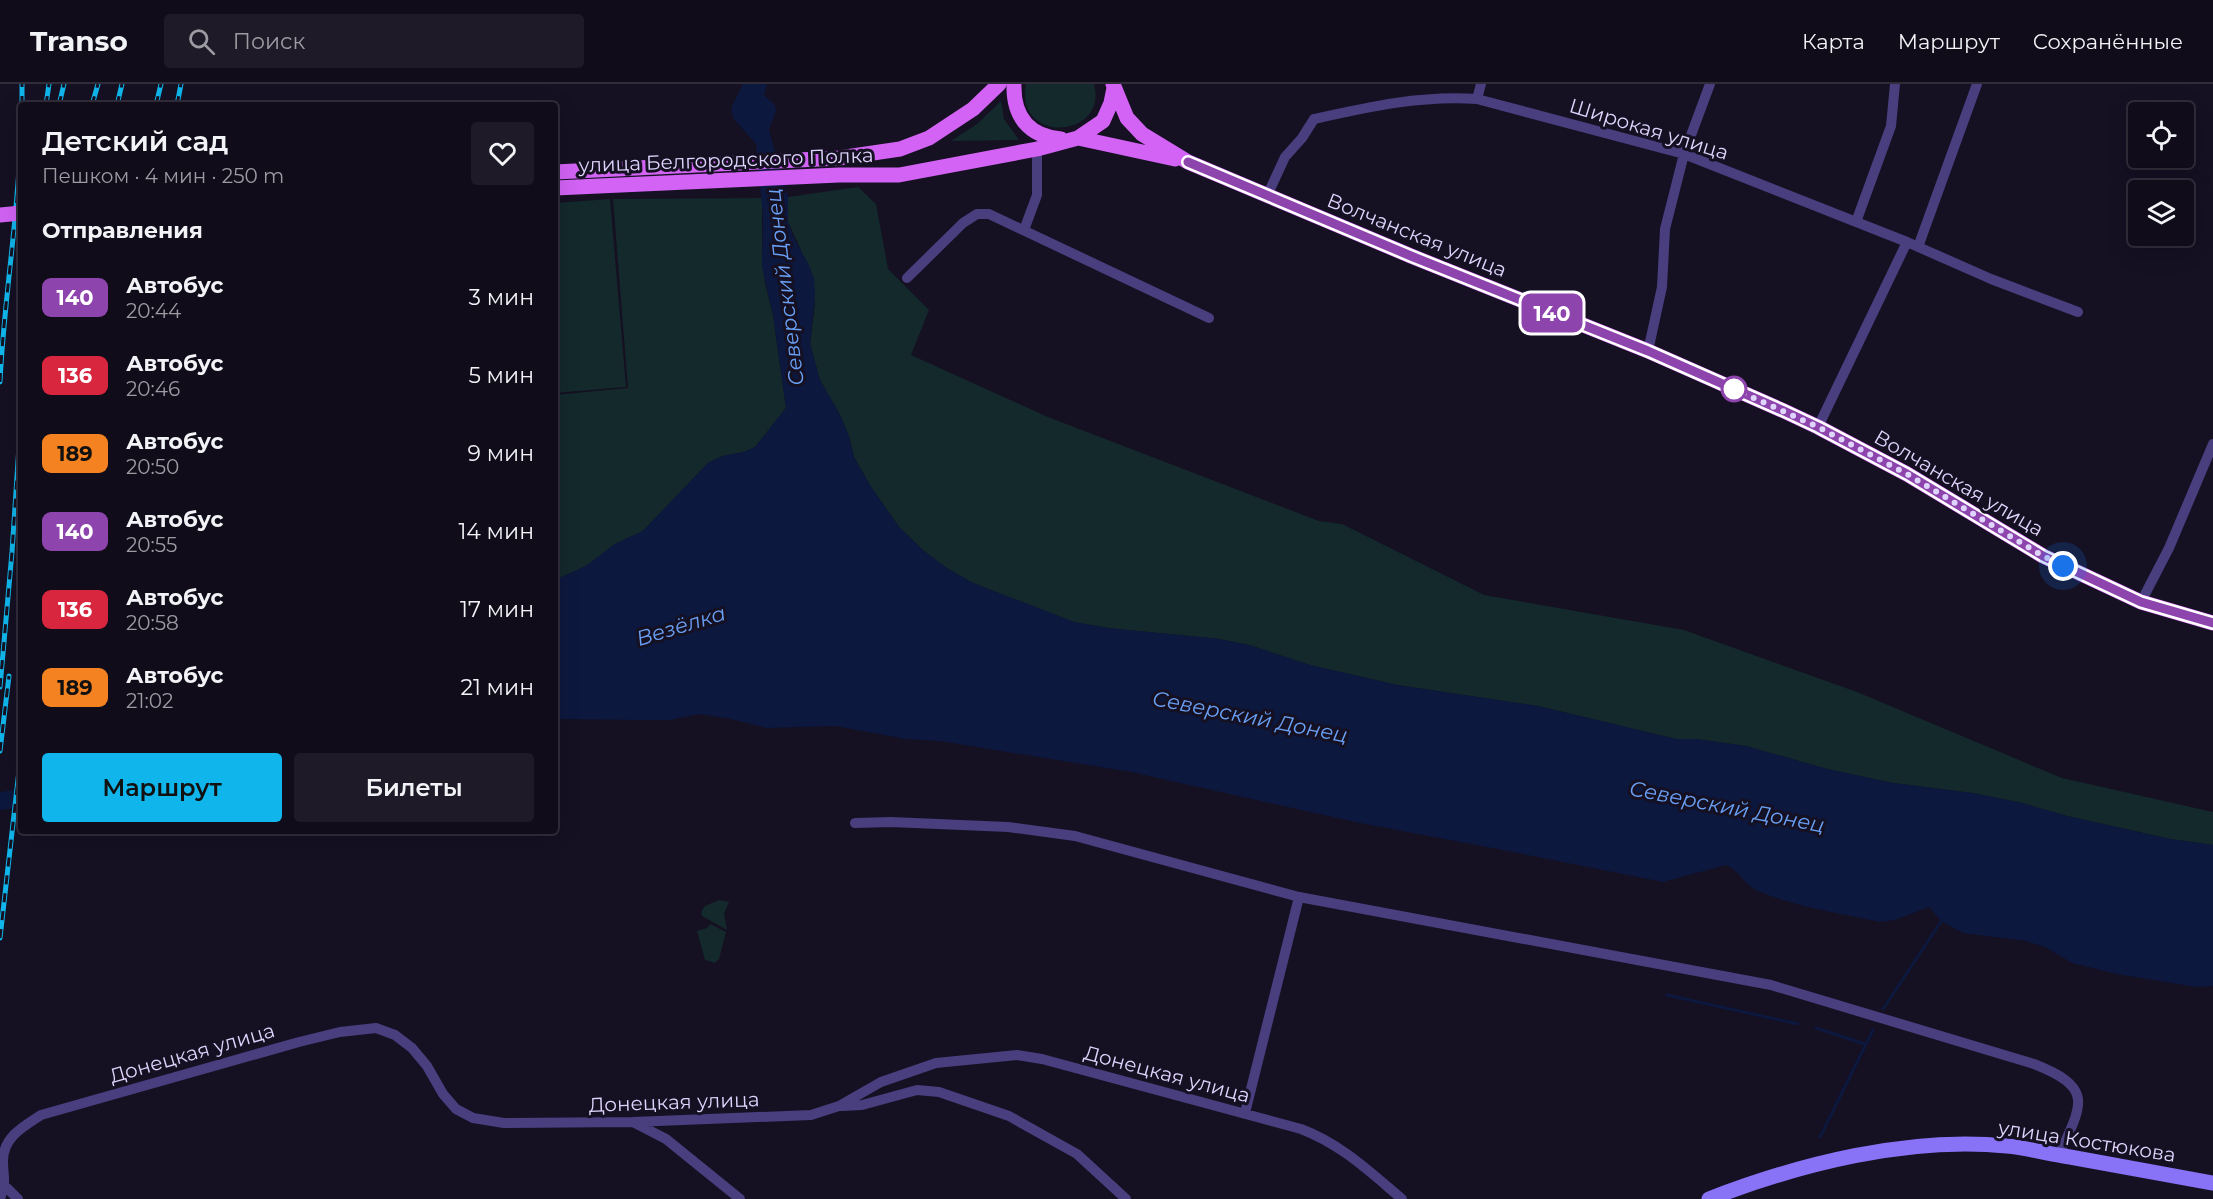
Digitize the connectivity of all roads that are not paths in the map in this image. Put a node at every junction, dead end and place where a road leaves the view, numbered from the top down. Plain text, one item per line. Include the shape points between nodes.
1 (999, 84) edge
2 (1014, 84) edge
3 (1481, 84) edge
4 (1710, 84) edge
5 (1895, 84) edge
6 (1977, 84) edge
7 (1113, 86) edge
8 (1477, 99) junction
9 (1024, 123) junction
10 (1074, 139) junction
11 (1037, 149) junction
12 (1684, 154) junction
13 (1188, 162) junction
14 (558, 172) edge
15 (558, 188) edge
16 (1267, 196) junction
17 (18, 213) edge
18 (0, 215) edge
19 (1856, 222) junction
20 (1024, 230) junction
21 (1907, 242) junction
22 (1918, 247) junction
23 (907, 278) dead end
24 (2078, 312) dead end
25 (1209, 318) dead end
26 (1648, 351) junction
27 (1818, 427) junction
28 (2213, 444) edge
29 (2141, 602) junction
30 (2213, 623) edge
31 (855, 824) dead end
32 (1299, 897) junction
33 (839, 1106) junction
34 (1245, 1113) junction
35 (633, 1122) junction
36 (2059, 1155) junction
37 (2213, 1183) edge
38 (5, 1186) junction
39 (0, 1198) edge
40 (18, 1199) edge
41 (740, 1199) edge
42 (1126, 1199) edge
43 (1402, 1199) edge
44 (1709, 1199) edge

1 - 14 main road, улица Белгородского Полка via 973,109 929,138 900,149 839,158
2 - 9 main road via 1015,105
3 - 8 street
4 - 12 street
5 - 19 street via 1891,126
6 - 22 street
7 - 10 main road via 1103,121
7 - 13 main road via 1127,118 1142,134
8 - 12 street, Широкая улица
8 - 16 street, Широкая улица via 1389,102 1314,119 1285,157
9 - 10 main road via 1044,138
9 - 11 main road
10 - 11 main road, улица Белгородского Полка
10 - 13 main road
11 - 15 main road, улица Белгородского Полка via 900,175
11 - 20 street via 1037,195
12 - 19 street, Широкая улица
12 - 26 street via 1665,229 1662,287
13 - 16 main road, Волчанская улица
16 - 26 main road, Волчанская улица
17 - 18 main road, bridge
19 - 21 street, Широкая улица
20 - 23 street via 989,214 977,214
20 - 25 street
21 - 22 street, Широкая улица
21 - 27 street
22 - 24 street, Широкая улица
26 - 27 main road, Волчанская улица
27 - 29 main road, Волчанская улица via 1907,474 2043,556
28 - 29 street via 2169,548
29 - 30 main road, Волчанская улица
31 - 32 street via 1008,826 1075,836
32 - 34 street
32 - 36 street via 1771,985 2034,1064 2059,1074 2072,1085 2079,1101
33 - 34 street, Донецкая улица via 908,1071 936,1063 1017,1054
33 - 35 street, Донецкая улица via 811,1115
33 - 42 street via 862,1105 917,1090 939,1092 1009,1116 1077,1154
34 - 43 street, Донецкая улица via 1325,1138
35 - 38 street, Донецкая улица via 504,1123 473,1118 456,1109 412,1048 395,1035 376,1028 299,1042 41,1115 10,1139 3,1158
35 - 41 street via 666,1139
36 - 37 main road, улица Костюкова
36 - 44 main road, улица Костюкова via 2007,1146 1951,1144 1873,1153 1789,1172
38 - 39 street
38 - 40 street

